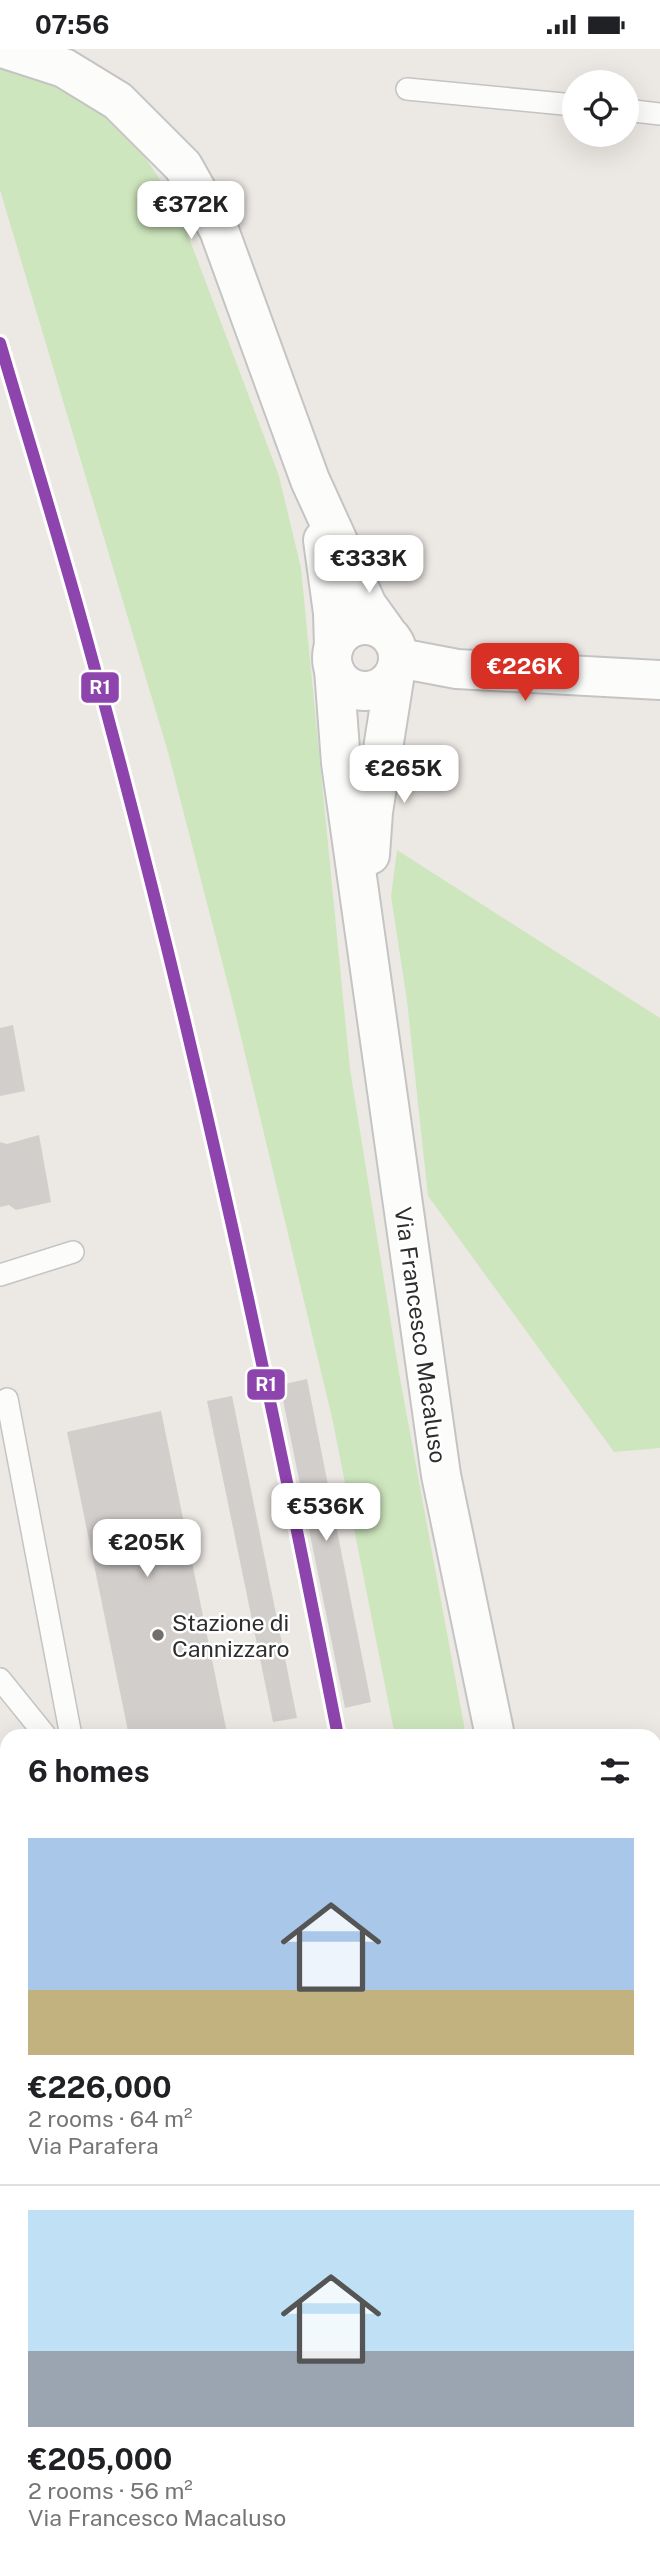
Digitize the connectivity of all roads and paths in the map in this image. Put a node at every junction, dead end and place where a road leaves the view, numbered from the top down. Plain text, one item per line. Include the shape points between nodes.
1 (5, 49) edge
2 (407, 89) dead end
3 (562, 104) edge
4 (639, 112) edge
5 (660, 114) edge
6 (310, 480) junction
7 (393, 653) junction
8 (334, 658) junction
9 (660, 680) edge
10 (365, 930) junction
11 (73, 1252) dead end
12 (0, 1275) edge
13 (7, 1399) dead end
14 (0, 1679) edge
15 (41, 1729) edge
16 (70, 1729) edge
17 (494, 1729) edge

1 - 6 street via 64,68 118,101 183,166 219,230
2 - 3 lane
4 - 5 lane
6 - 7 street
6 - 8 street via 322,529
7 - 8 street via 371,624 355,625 342,634
7 - 8 street via 379,688 364,691 349,687
7 - 9 street via 457,669
7 - 10 street via 373,812
8 - 10 street via 341,763
10 - 17 street, Via Francesco Macaluso via 441,1475
11 - 12 lane
13 - 16 lane
14 - 15 lane

